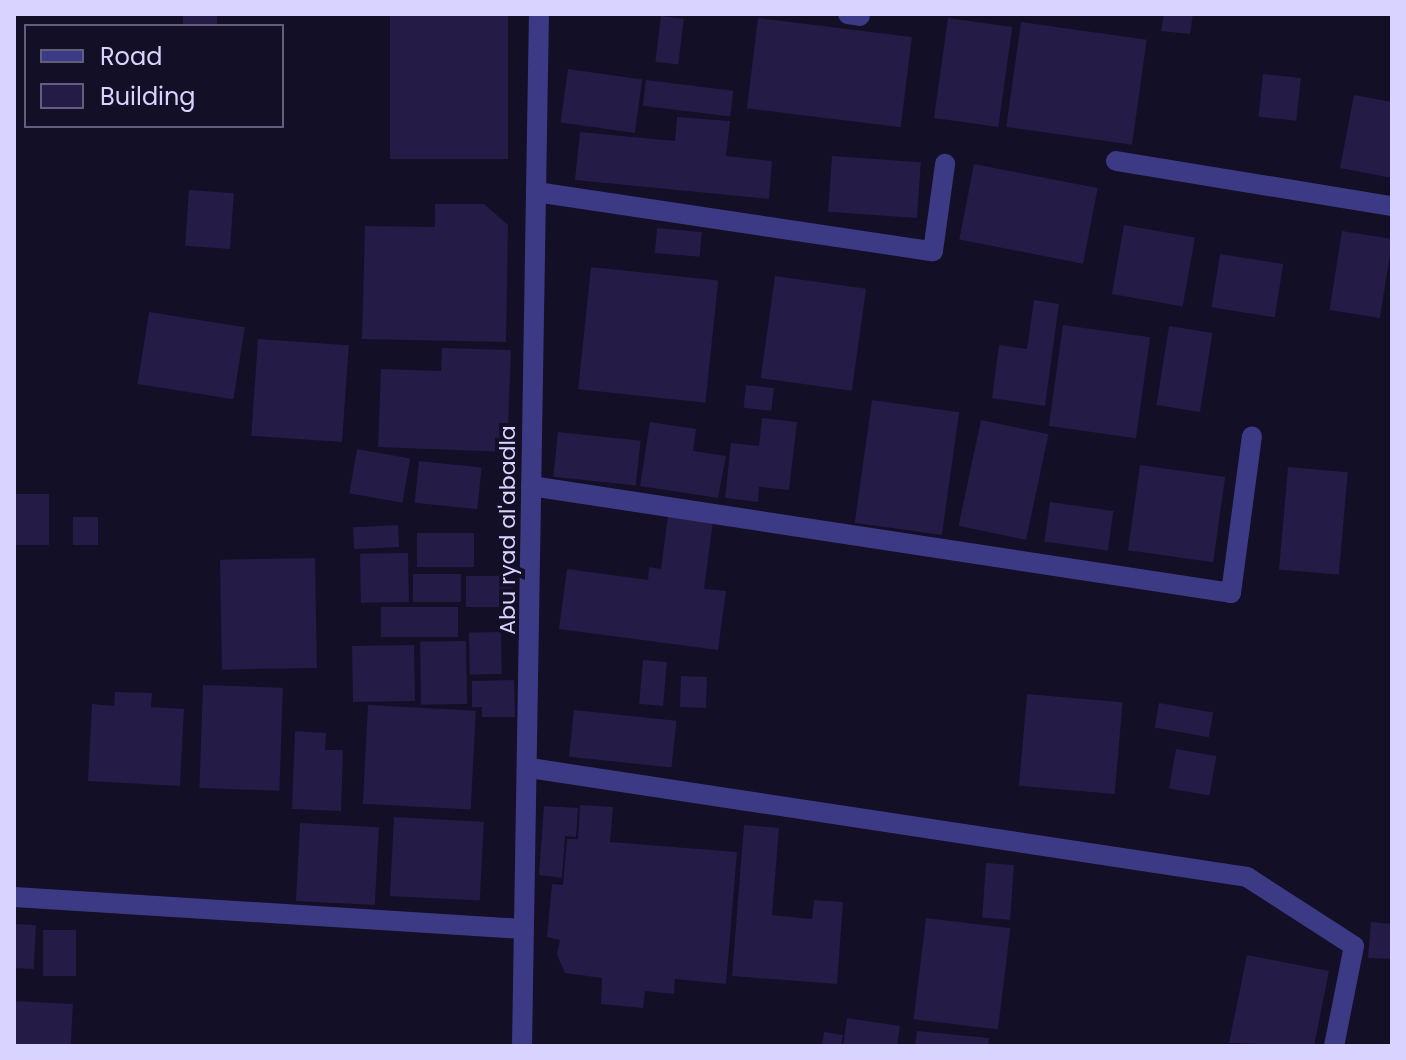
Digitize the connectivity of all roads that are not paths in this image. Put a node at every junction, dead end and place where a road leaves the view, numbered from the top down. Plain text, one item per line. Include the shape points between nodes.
1 (539, 14) edge
2 (1116, 161) dead end
3 (945, 164) dead end
4 (536, 192) junction
5 (1392, 206) edge
6 (1252, 436) dead end
7 (531, 486) junction
8 (530, 768) junction
9 (14, 897) edge
10 (523, 929) junction
11 (522, 1046) edge
12 (1334, 1046) edge

1 - 4 street, Abu ryad al'abadla
2 - 5 street
3 - 4 street via 933,251
4 - 7 street, Abu ryad al'abadla
6 - 7 street via 1231,593
7 - 8 street, Abu ryad al'abadla
8 - 10 street, Abu ryad al'abadla
8 - 12 street via 1247,877 1354,946
9 - 10 street
10 - 11 street, Abu ryad al'abadla

